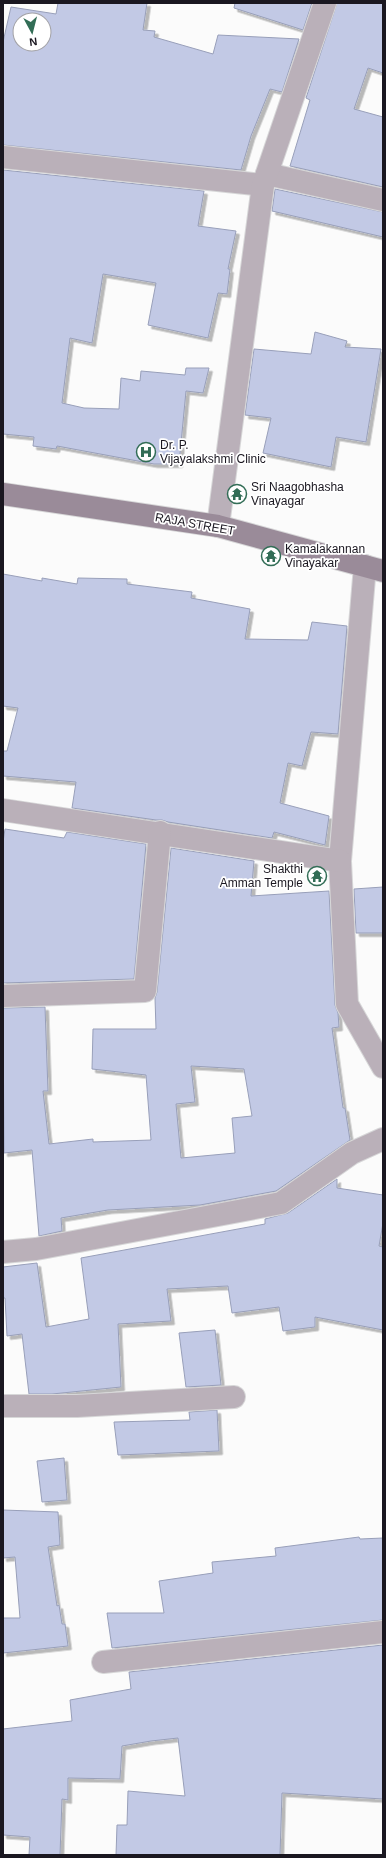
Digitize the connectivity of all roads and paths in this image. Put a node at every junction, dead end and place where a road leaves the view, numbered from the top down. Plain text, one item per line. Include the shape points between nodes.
1 (325, 3) edge
2 (3, 157) edge
3 (265, 179) junction
4 (383, 200) edge
5 (3, 494) edge
6 (218, 526) junction
7 (374, 568) edge
8 (3, 810) edge
9 (160, 832) junction
10 (340, 861) junction
11 (3, 996) edge
12 (383, 1067) edge
13 (383, 1139) edge
14 (3, 1252) edge
15 (234, 1397) dead end
16 (3, 1406) edge
17 (383, 1632) edge
18 (103, 1662) dead end

1 - 3 street
2 - 3 street
3 - 4 street
3 - 6 street
5 - 6 main road, RAJA STREET
6 - 7 main road, RAJA STREET
7 - 10 street
8 - 9 street
9 - 10 street
9 - 11 street via 145,991
10 - 12 street via 347,1004
13 - 14 street via 352,1153 280,1203 36,1249
15 - 16 street via 77,1406
17 - 18 street

